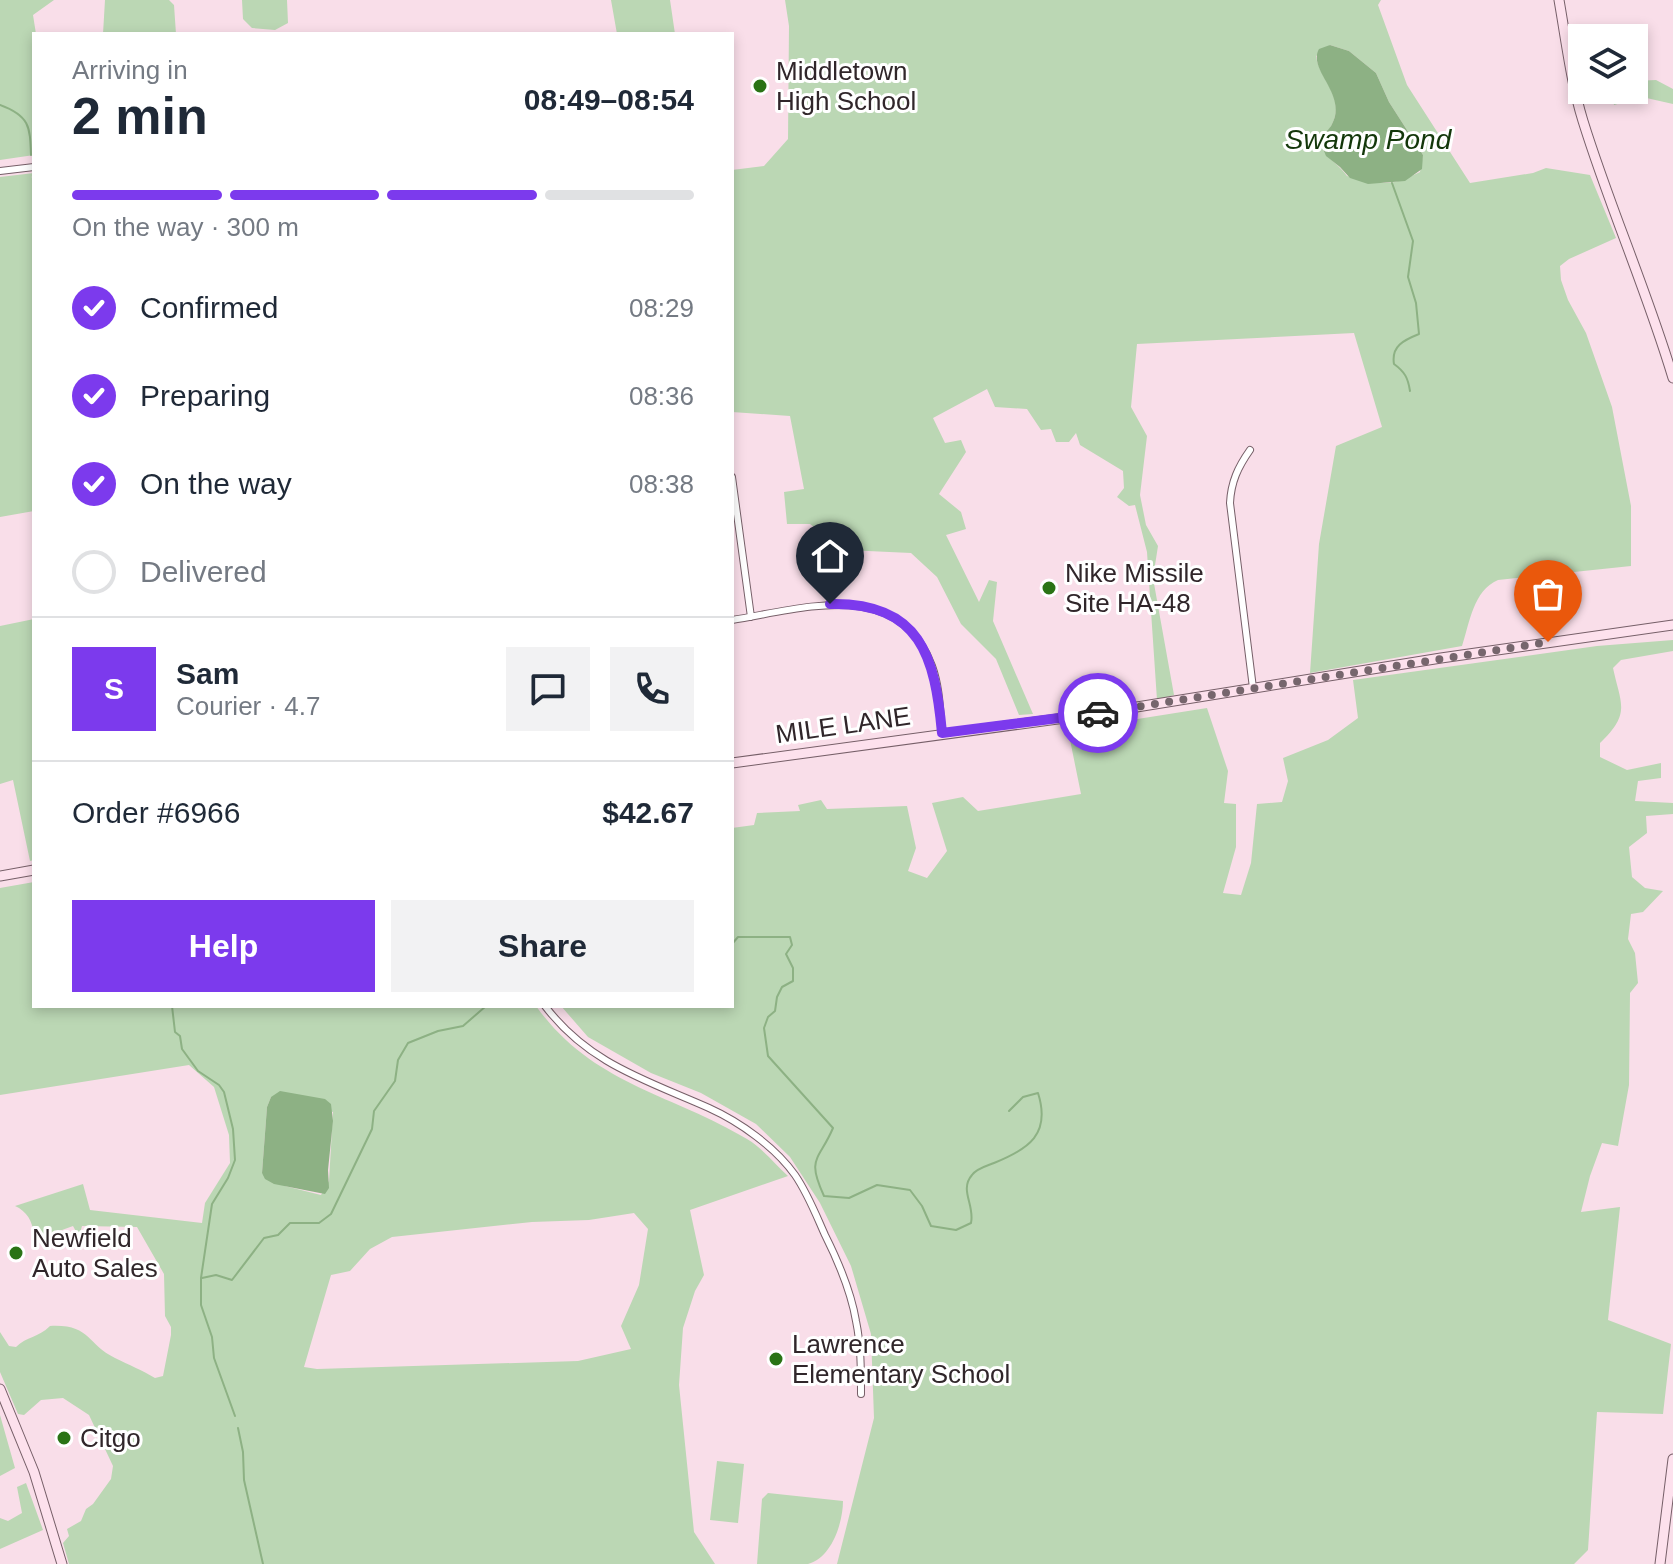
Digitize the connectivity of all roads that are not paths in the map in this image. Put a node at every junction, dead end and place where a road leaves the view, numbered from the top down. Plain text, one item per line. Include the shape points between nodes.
1 (1559, 0) edge
2 (32, 167) edge
3 (0, 171) edge
4 (1673, 378) edge
5 (1250, 450) dead end
6 (734, 492) edge
7 (751, 617) junction
8 (734, 620) edge
9 (1673, 625) edge
10 (1253, 688) junction
11 (942, 733) junction
12 (734, 763) edge
13 (32, 870) edge
14 (0, 876) edge
15 (547, 1008) edge
16 (0, 1389) edge
17 (861, 1394) dead end
18 (1673, 1459) edge
19 (62, 1564) edge
20 (1660, 1564) edge

1 - 4 street via 1582,120
2 - 3 street
5 - 10 street via 1236,474 1230,503
6 - 7 street
7 - 8 street
7 - 11 street via 830,604 854,604 888,615 926,652 938,688
9 - 10 street, MILE LANE
10 - 11 street, MILE LANE
11 - 12 street, MILE LANE
13 - 14 street
15 - 17 street via 577,1041 604,1060 745,1129 794,1174 851,1297
16 - 19 street via 34,1472
18 - 20 street

